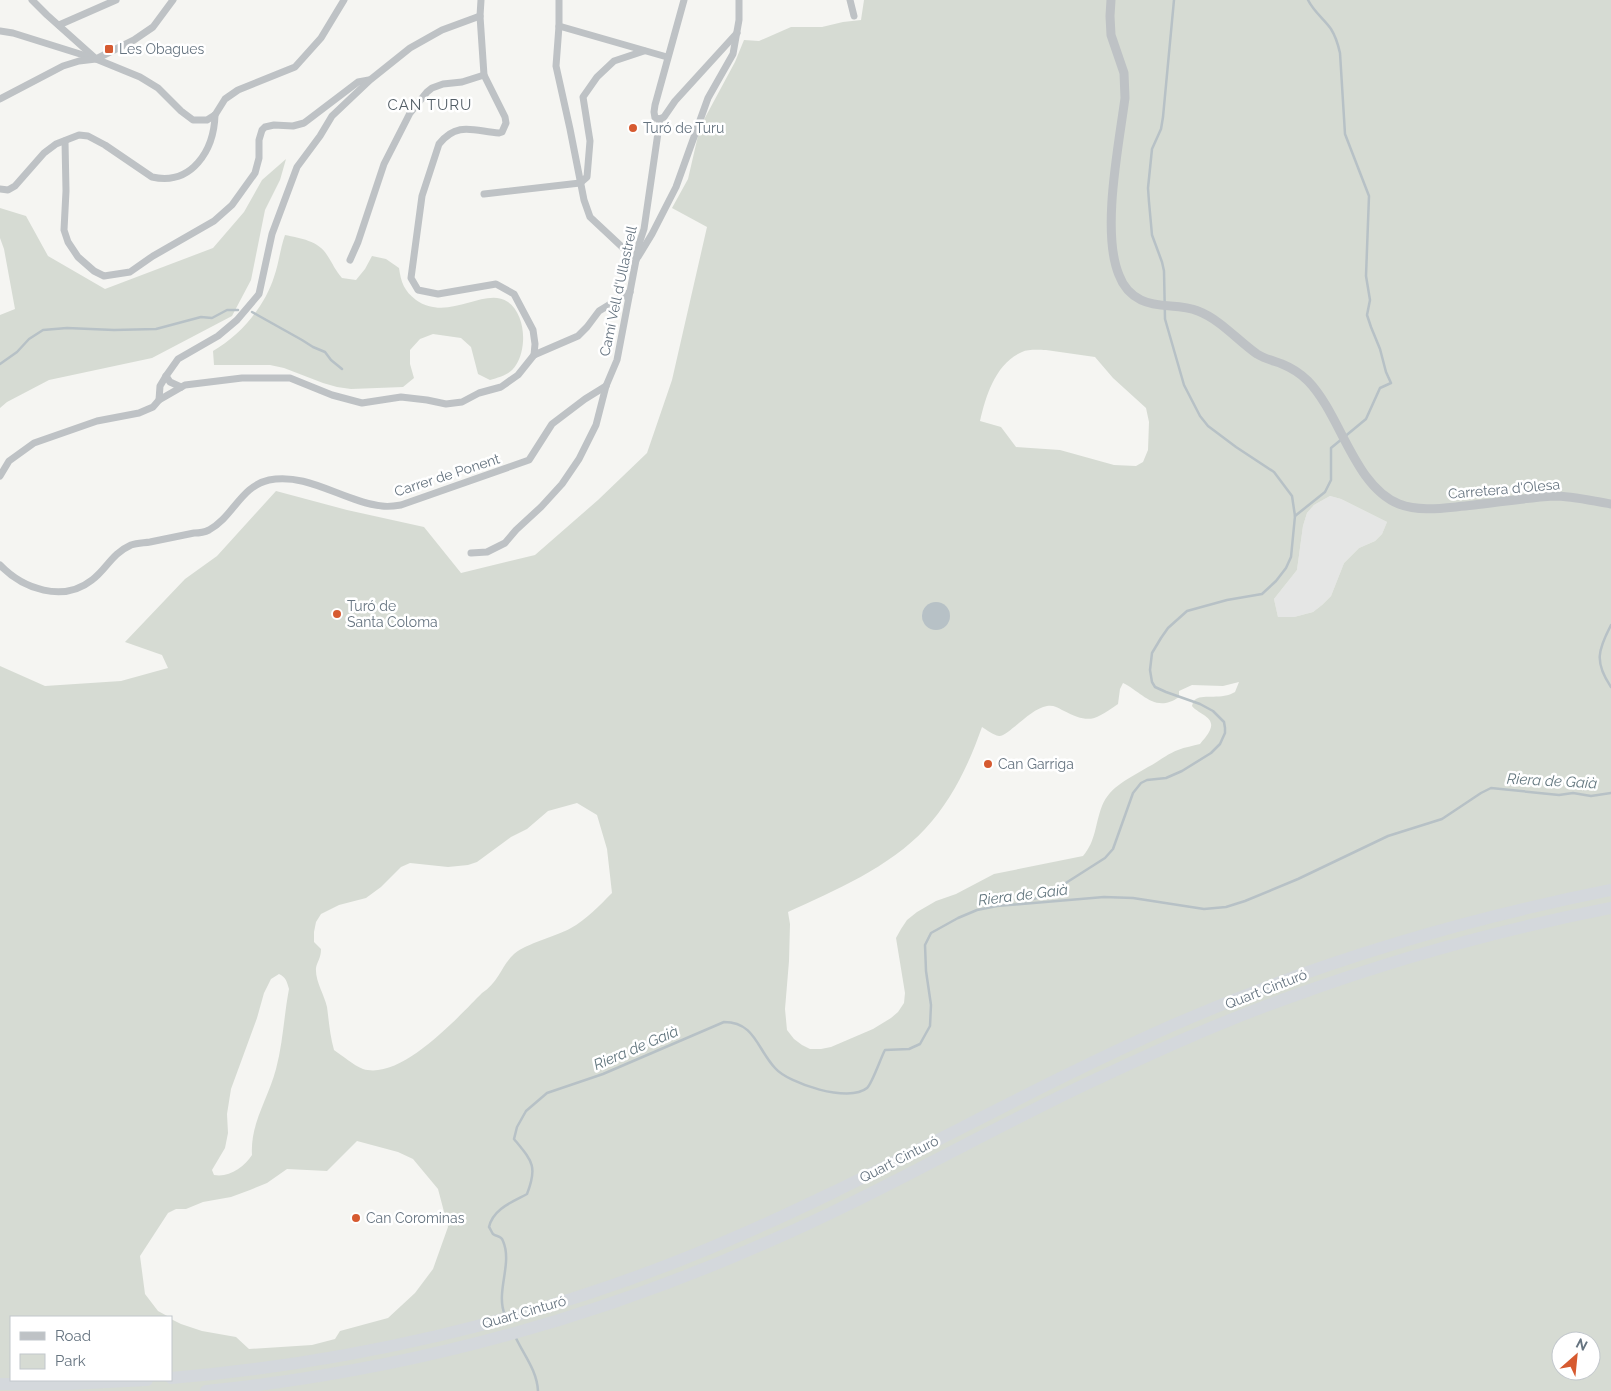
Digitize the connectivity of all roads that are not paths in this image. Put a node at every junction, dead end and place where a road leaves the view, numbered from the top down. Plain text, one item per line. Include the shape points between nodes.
1 (32, 0) edge
2 (116, 0) edge
3 (174, 0) edge
4 (344, 0) edge
5 (481, 0) edge
6 (559, 0) edge
7 (684, 0) edge
8 (739, 0) edge
9 (850, 0) edge
10 (1111, 0) edge
11 (480, 16) junction
12 (854, 16) dead end
13 (59, 25) junction
14 (559, 26) junction
15 (0, 31) edge
16 (737, 33) junction
17 (644, 50) junction
18 (667, 57) junction
19 (96, 59) junction
20 (484, 75) junction
21 (370, 80) junction
22 (0, 99) edge
23 (215, 115) junction
24 (660, 119) junction
25 (64, 141) junction
26 (580, 183) junction
27 (0, 189) edge
28 (484, 194) dead end
29 (350, 260) dead end
30 (636, 260) junction
31 (630, 292) junction
32 (534, 355) junction
33 (166, 376) junction
34 (606, 386) junction
35 (182, 387) junction
36 (158, 400) junction
37 (0, 476) edge
38 (1611, 504) edge
39 (471, 553) dead end
40 (0, 565) edge
41 (1611, 890) edge
42 (1611, 908) edge
43 (172, 1378) edge
44 (128, 1381) edge
45 (0, 1384) edge
46 (206, 1391) edge

1 - 13 street
2 - 13 street
3 - 19 street via 146,32
4 - 23 street via 321,38 295,67 238,90 224,99
5 - 11 street
6 - 14 street
7 - 18 street
8 - 16 street
9 - 12 street
10 - 38 street, Carretera d'Olesa via 1111,34 1121,61 1125,86 1112,209 1112,244 1123,284 1134,295 1152,304 1186,307 1207,315 1259,355 1303,376 1321,398 1368,479 1384,496 1400,504 1430,509 1553,496
11 - 20 street
11 - 21 street via 442,30 410,48
13 - 19 street
14 - 17 street
14 - 26 street via 556,66
15 - 19 street
16 - 24 street
16 - 30 street via 733,54 708,98 676,187
17 - 18 street
17 - 26 street via 614,61 583,97 590,141 586,177
18 - 24 street, Camí Vell d'Ullastrell via 654,112 655,118
19 - 22 street via 63,66
19 - 23 street via 158,88 193,120 207,120
20 - 29 street via 432,88 410,113 384,164
20 - 32 street via 506,117 505,128 499,133 458,130 439,144 422,196 411,278 418,290 438,294 496,284 514,294 533,330
21 - 25 street via 358,82 298,125 274,125 262,130 255,173 232,205 214,221 130,272 104,276 94,272 68,242 64,230
21 - 33 street via 332,116 297,167 272,234 259,294 237,320 218,336 178,359
23 - 25 street via 215,130 200,162 174,178 152,177 88,136 79,135
24 - 30 street, Camí Vell d'Ullastrell via 644,229
25 - 27 street via 44,153 15,186 8,190
26 - 28 street
26 - 30 street via 590,217
30 - 31 street, Camí Vell d'Ullastrell
31 - 32 street via 599,311 578,336
31 - 34 street, Camí Vell d'Ullastrell via 617,360
32 - 35 street via 518,375 501,387 462,402 446,404 402,397 362,403 290,378 242,378
33 - 35 street via 170,382
33 - 36 street via 160,386
34 - 39 street, Camí Vell d'Ullastrell via 596,425 579,460 562,484 505,544 487,552
34 - 40 street, Carrer de Ponent via 552,424 529,460 401,505 382,506 284,478 251,487 208,531 132,544 116,554 92,580 68,590 53,593 34,588
35 - 36 street
36 - 37 street via 139,413 97,421 34,443 9,461
41 - 43 highway, Quart Cinturó via 1420,936 1297,976 1172,1026 1058,1079 776,1220 615,1284 402,1344 292,1363
42 - 46 highway, Quart Cinturó via 1476,938 1291,996 1081,1086 804,1225 720,1262 620,1300 504,1336 405,1360 307,1378
44 - 45 highway

